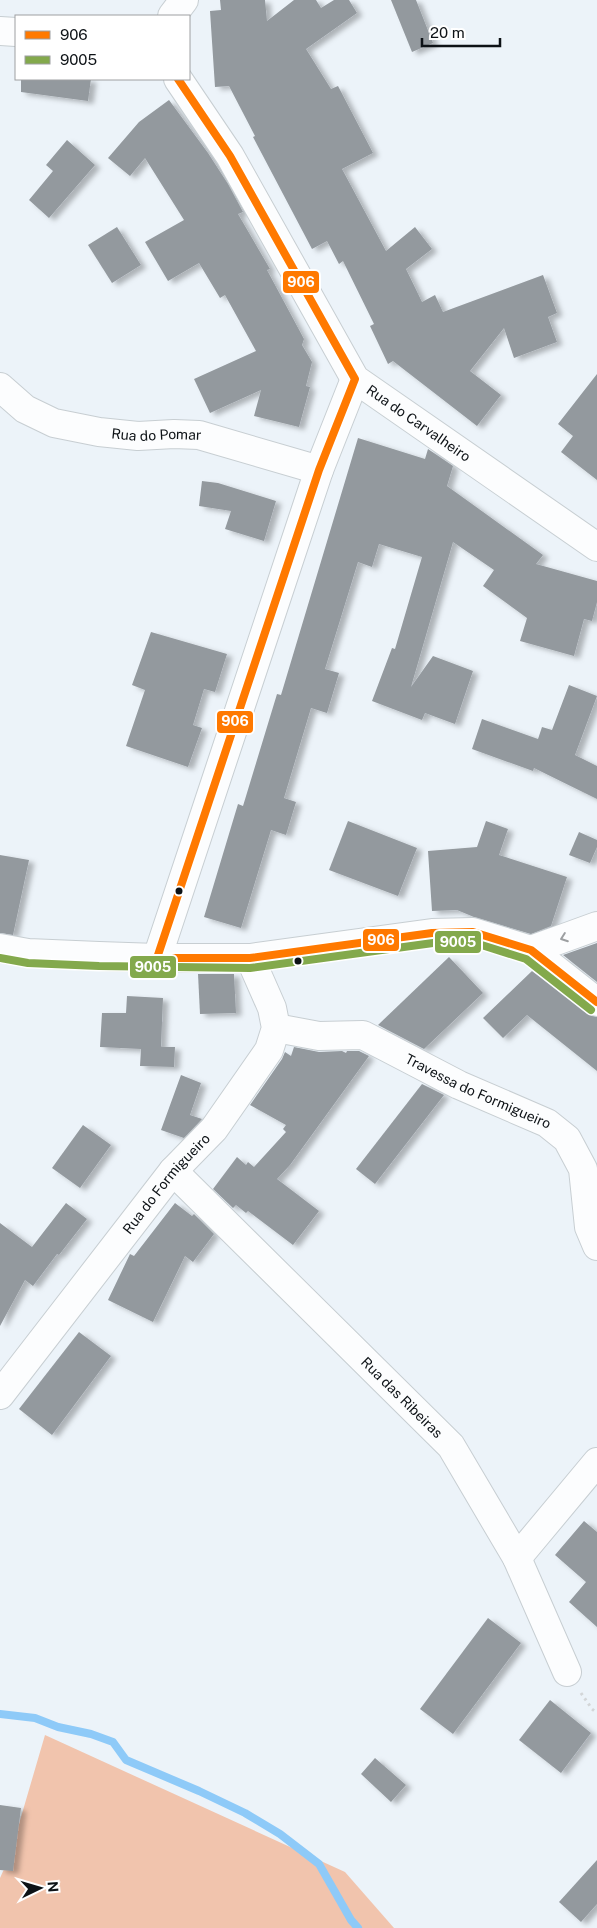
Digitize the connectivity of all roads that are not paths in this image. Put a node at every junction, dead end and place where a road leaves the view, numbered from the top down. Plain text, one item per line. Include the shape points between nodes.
1 (184, 0) edge
2 (173, 15) edge
3 (0, 31) edge
4 (15, 32) edge
5 (179, 80) edge
6 (355, 379) junction
7 (0, 387) edge
8 (319, 470) junction
9 (597, 547) edge
10 (597, 926) edge
11 (0, 948) edge
12 (531, 950) junction
13 (157, 958) junction
14 (250, 958) junction
15 (597, 1002) edge
16 (276, 1028) junction
17 (173, 1171) junction
18 (597, 1246) edge
19 (0, 1395) edge
20 (597, 1462) edge
21 (517, 1558) junction
22 (567, 1672) dead end

1 - 2 street
3 - 4 street
5 - 6 street, Rua do Carvalheiro via 230,156
6 - 8 street
6 - 9 street, Rua do Carvalheiro
7 - 8 street, Rua do Pomar via 25,409 54,423 138,436 199,435
8 - 13 street
10 -> 12 street
11 - 13 street via 28,953
12 - 14 street via 473,932 432,933
12 - 15 street
13 - 14 street
14 - 16 street via 272,1008
16 - 17 street, Rua do Formigueiro via 269,1050 214,1129
16 - 18 street, Travessa do Formigueiro via 320,1036 363,1035 459,1086 547,1123 567,1139 583,1169 589,1227
17 - 19 street, Rua do Formigueiro
17 - 21 street, Rua das Ribeiras via 451,1446
20 - 21 street
21 - 22 street, Rua das Ribeiras

